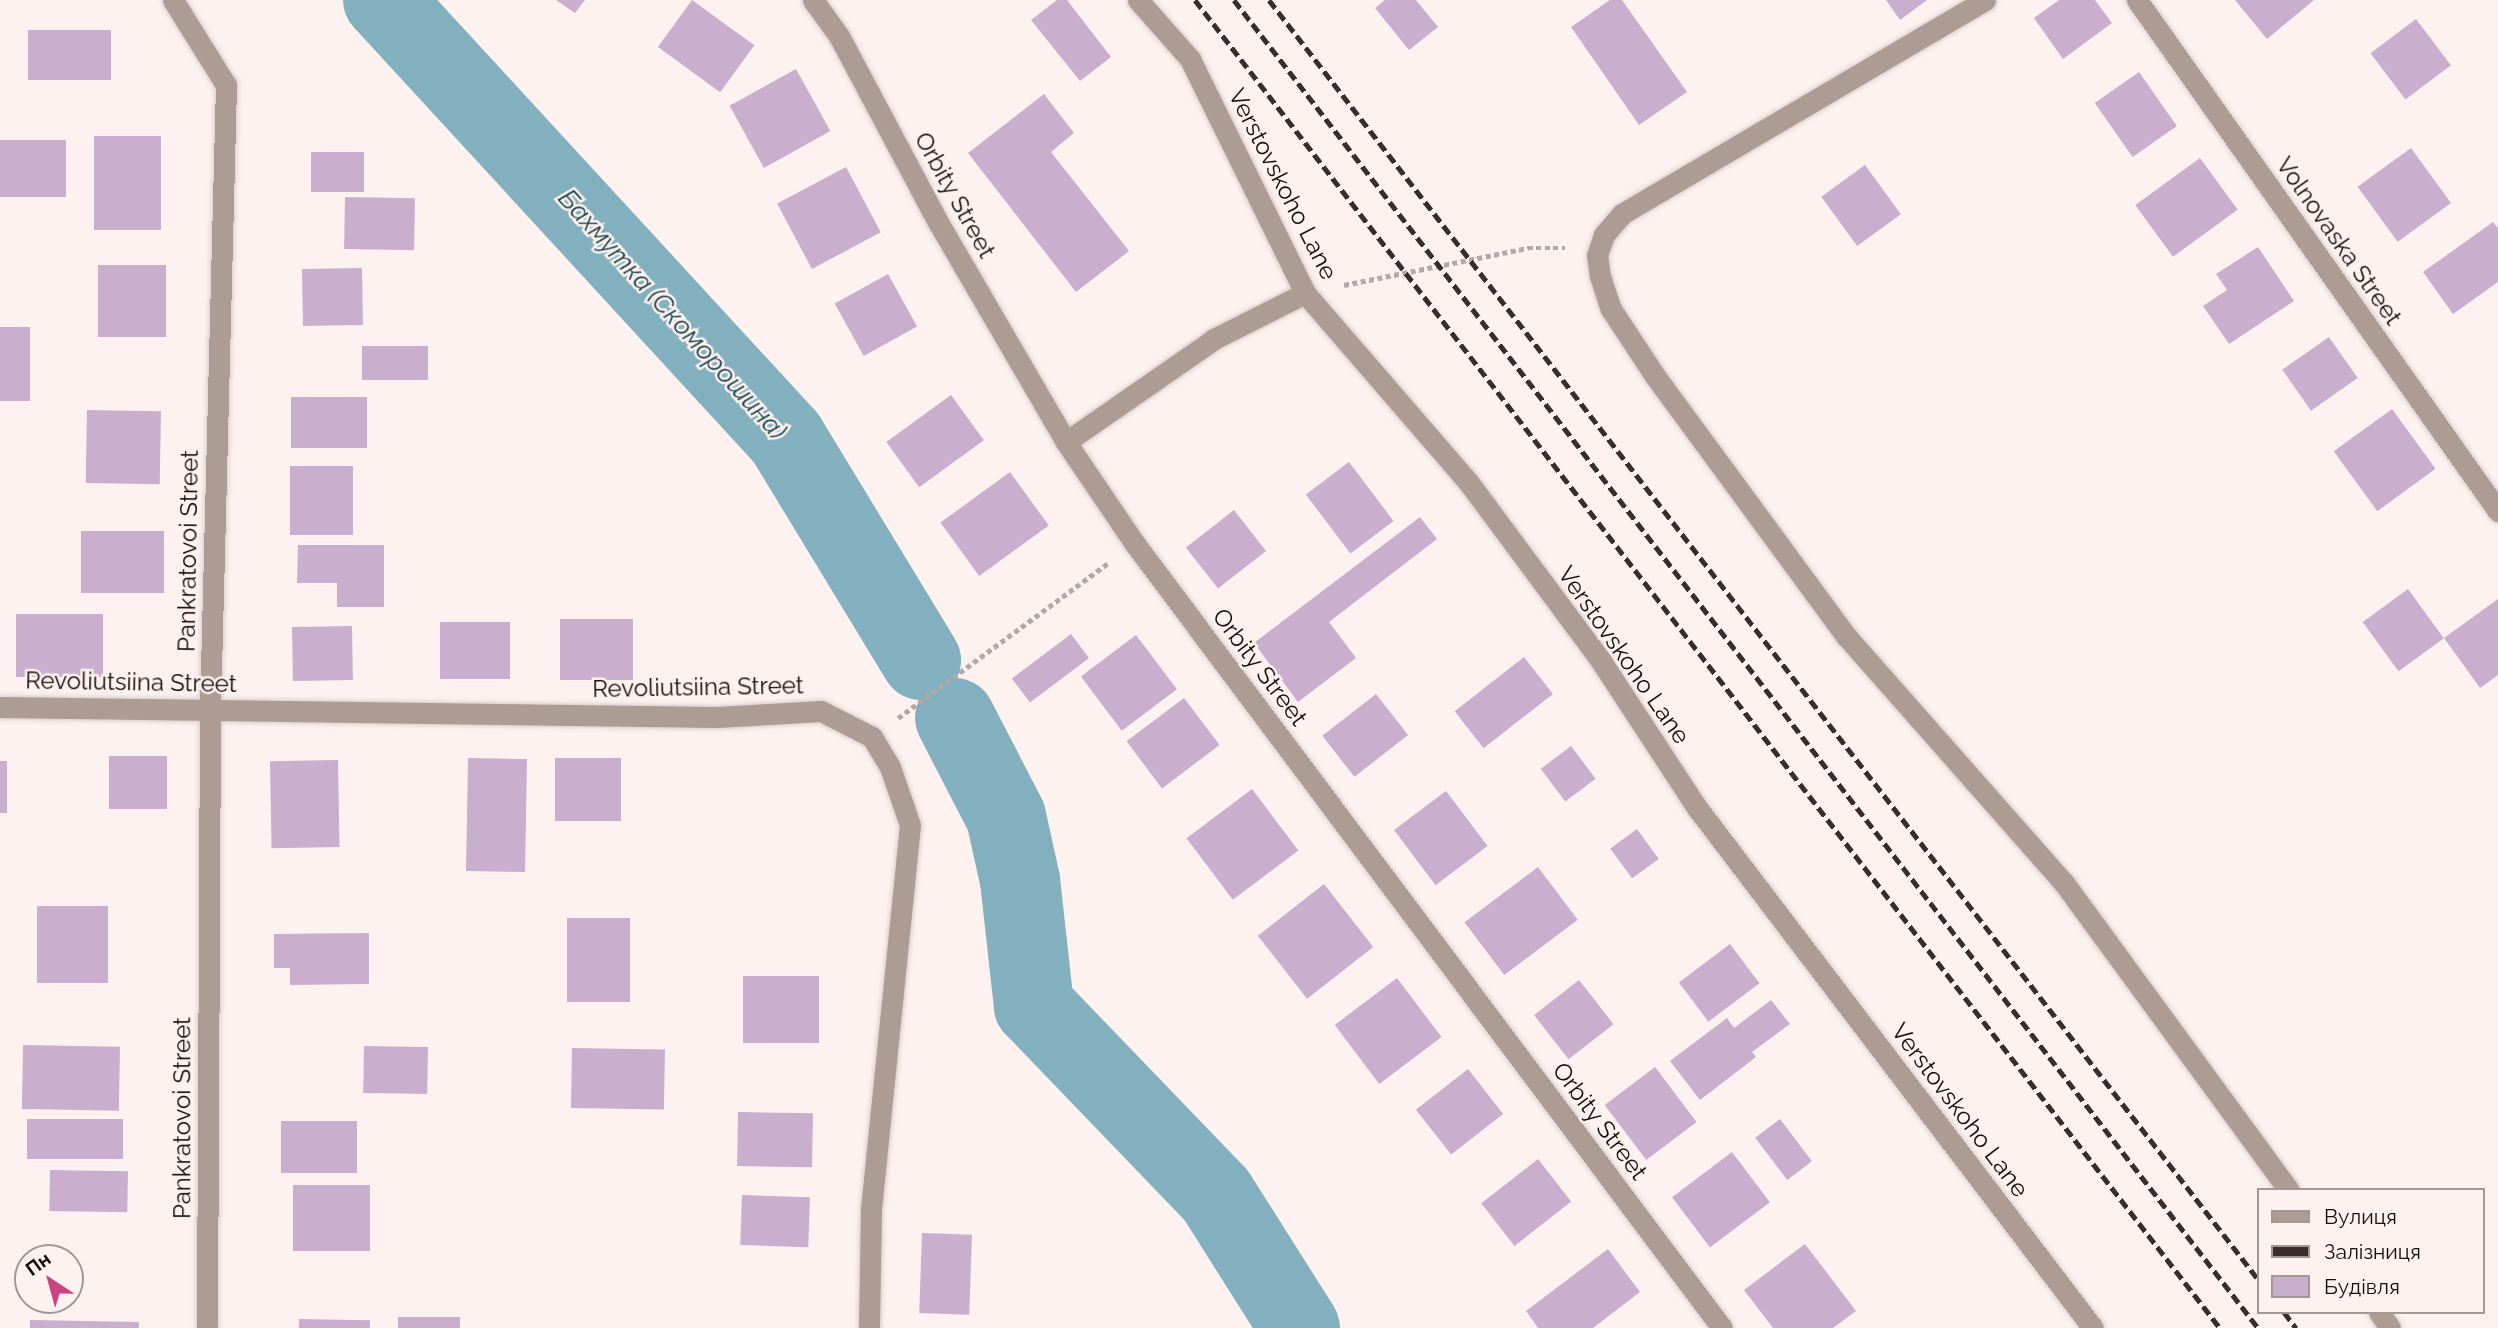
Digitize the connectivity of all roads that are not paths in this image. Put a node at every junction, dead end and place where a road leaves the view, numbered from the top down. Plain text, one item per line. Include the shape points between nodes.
1 (173, 0) edge
2 (813, 0) edge
3 (1138, 0) edge
4 (1985, 0) edge
5 (2137, 0) edge
6 (1305, 293) junction
7 (1066, 442) junction
8 (2498, 511) edge
9 (0, 707) edge
10 (210, 709) junction
11 (2288, 1188) edge
12 (207, 1328) edge
13 (869, 1328) edge
14 (1722, 1328) edge
15 (2093, 1328) edge

1 - 10 street, Pankratovoi Street via 226,85
2 - 7 street, Orbity Street via 839,36 938,222
3 - 6 street, Verstovskoho Lane via 1191,59
4 - 11 street via 1655,192 1622,214 1604,235 1597,255 1611,309 1654,376 1847,637 2064,883
5 - 8 street, Volnovaska Street
6 - 7 street via 1214,339
6 - 15 street, Verstovskoho Lane via 1469,483 1601,661 1698,808
7 - 14 street, Orbity Street via 1135,544
9 - 10 street, Revoliutsiina Street
10 - 12 street, Pankratovoi Street
10 - 13 street, Revoliutsiina Street via 717,717 821,711 872,737 890,767 910,825 871,1211

